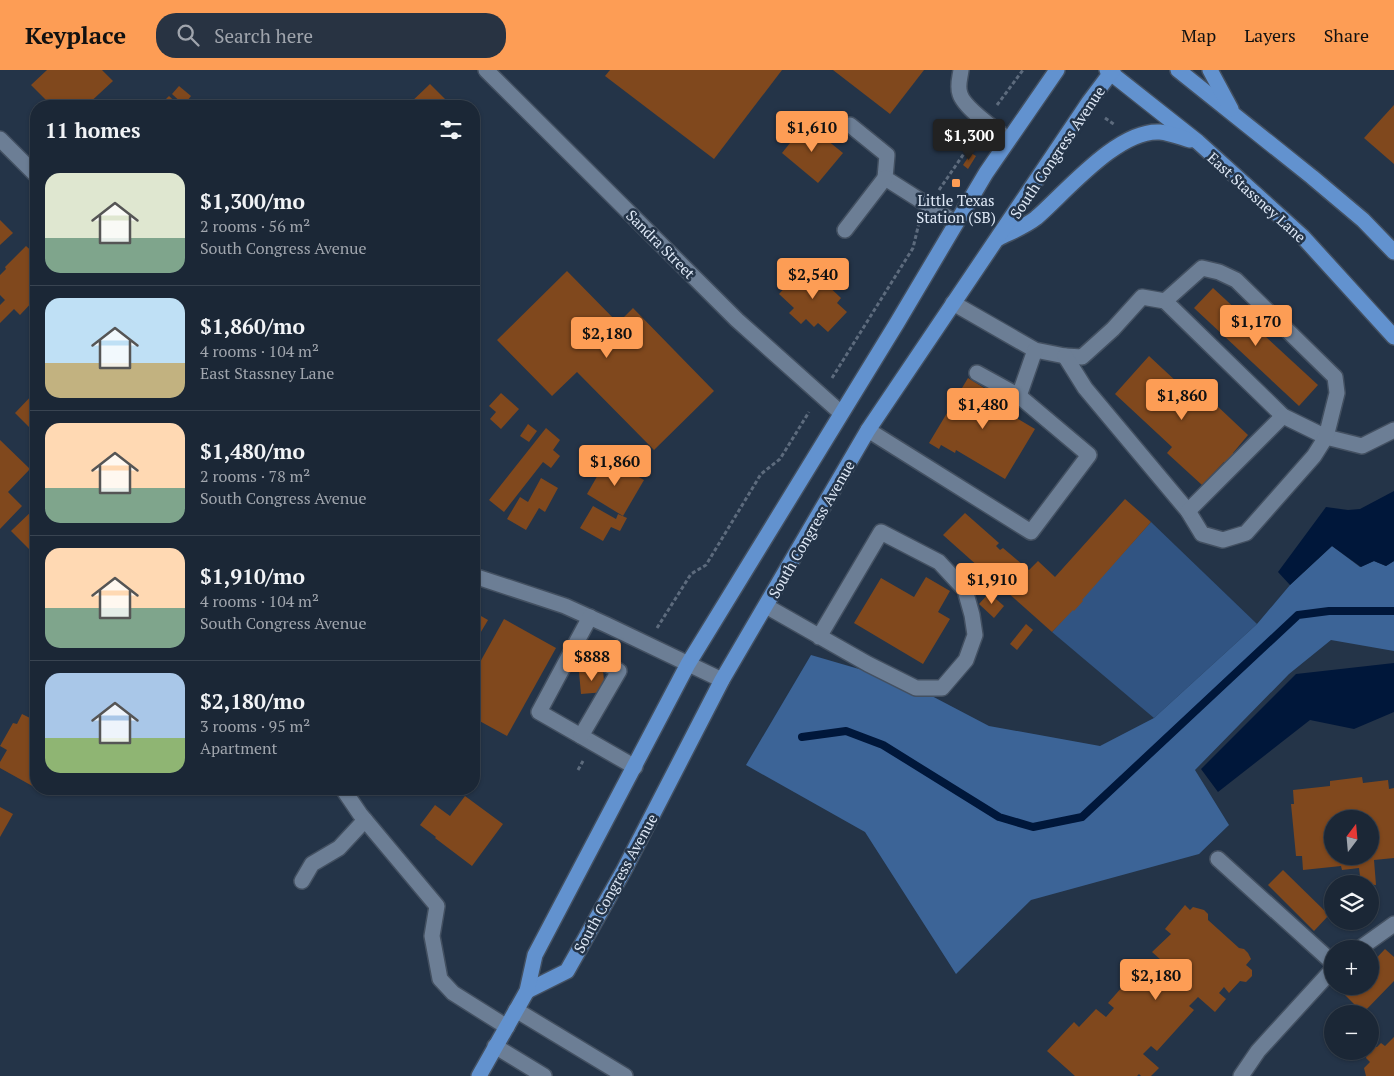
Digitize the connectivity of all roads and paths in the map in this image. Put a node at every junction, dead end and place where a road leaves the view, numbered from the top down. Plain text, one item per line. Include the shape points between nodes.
1 (486, 70) edge
2 (961, 70) edge
3 (1057, 70) edge
4 (1178, 70) edge
5 (1210, 70) edge
6 (1110, 71) edge
7 (1234, 115) junction
8 (1105, 118) dead end
9 (850, 125) dead end
10 (1115, 126) dead end
11 (0, 139) edge
12 (1008, 139) junction
13 (1198, 142) junction
14 (30, 169) edge
15 (886, 178) junction
16 (956, 223) junction
17 (845, 230) dead end
18 (998, 239) junction
19 (1393, 250) edge
20 (1165, 301) junction
21 (953, 303) junction
22 (1394, 337) edge
23 (1035, 350) junction
24 (1064, 356) junction
25 (977, 372) dead end
26 (1020, 396) junction
27 (809, 412) dead end
28 (841, 413) junction
29 (1283, 416) junction
30 (868, 430) junction
31 (1394, 430) edge
32 (1326, 437) junction
33 (1188, 511) junction
34 (480, 578) edge
35 (766, 606) junction
36 (590, 617) junction
37 (659, 626) dead end
38 (820, 636) junction
39 (575, 646) junction
40 (688, 664) junction
41 (722, 680) junction
42 (581, 736) junction
43 (635, 767) junction
44 (347, 795) edge
45 (365, 820) junction
46 (1218, 859) dead end
47 (302, 881) dead end
48 (1394, 924) edge
49 (1372, 940) edge
50 (1324, 955) edge
51 (1324, 979) edge
52 (527, 991) junction
53 (516, 1010) junction
54 (507, 1027) junction
55 (495, 1046) junction
56 (479, 1076) edge
57 (544, 1076) edge
58 (625, 1076) edge
59 (1241, 1076) edge

1 - 28 street, Sandra Street via 737,320
2 - 12 street via 960,95 978,116
3 - 12 main road
4 - 7 main road
5 - 7 main road
6 - 13 main road, East Stassney Lane
6 - 18 main road, South Congress Avenue
7 - 19 main road via 1283,152
8 - 10 path
9 - 15 street via 888,154
11 - 14 street
12 - 16 main road
13 - 18 main road via 1159,132 1146,133 1120,144 1035,219
13 - 22 main road, East Stassney Lane via 1303,237
15 - 16 street
15 - 17 street
16 - 28 main road
18 - 21 main road, South Congress Avenue
20 - 24 street via 1142,297 1082,357
20 - 29 street
20 - 32 street via 1202,268 1236,280 1335,377 1338,393
21 - 23 street
21 - 30 main road, South Congress Avenue
23 - 24 street
23 - 26 street
24 - 33 street via 1085,388
25 - 26 street
26 - 30 street via 1089,455 1031,532
27 - 37 path via 780,459 761,474 706,565 691,574
28 - 40 main road
29 - 32 street
29 - 33 street
30 - 35 main road, South Congress Avenue
31 - 32 street via 1362,446
32 - 33 street via 1314,456 1246,533 1223,540 1202,534
34 - 36 street
35 - 38 street
35 - 41 main road, South Congress Avenue
36 - 39 street
36 - 40 street
38 - 38 street via 916,688 942,688 966,660 975,635 965,590 939,562 882,532
39 - 42 street via 539,712
39 - 42 street via 619,671
40 - 41 street
40 - 43 main road
41 - 52 main road, South Congress Avenue via 624,870 567,971
42 - 43 street
43 - 52 main road via 534,955
44 - 45 street
45 - 47 street via 339,848 312,864
45 - 54 street via 437,906 432,936 440,978 453,993
46 - 50 street
48 - 49 street
51 - 59 street via 1258,1051
52 - 53 main road
53 - 54 main road
53 - 58 street
54 - 55 main road
55 - 56 main road
55 - 57 street

